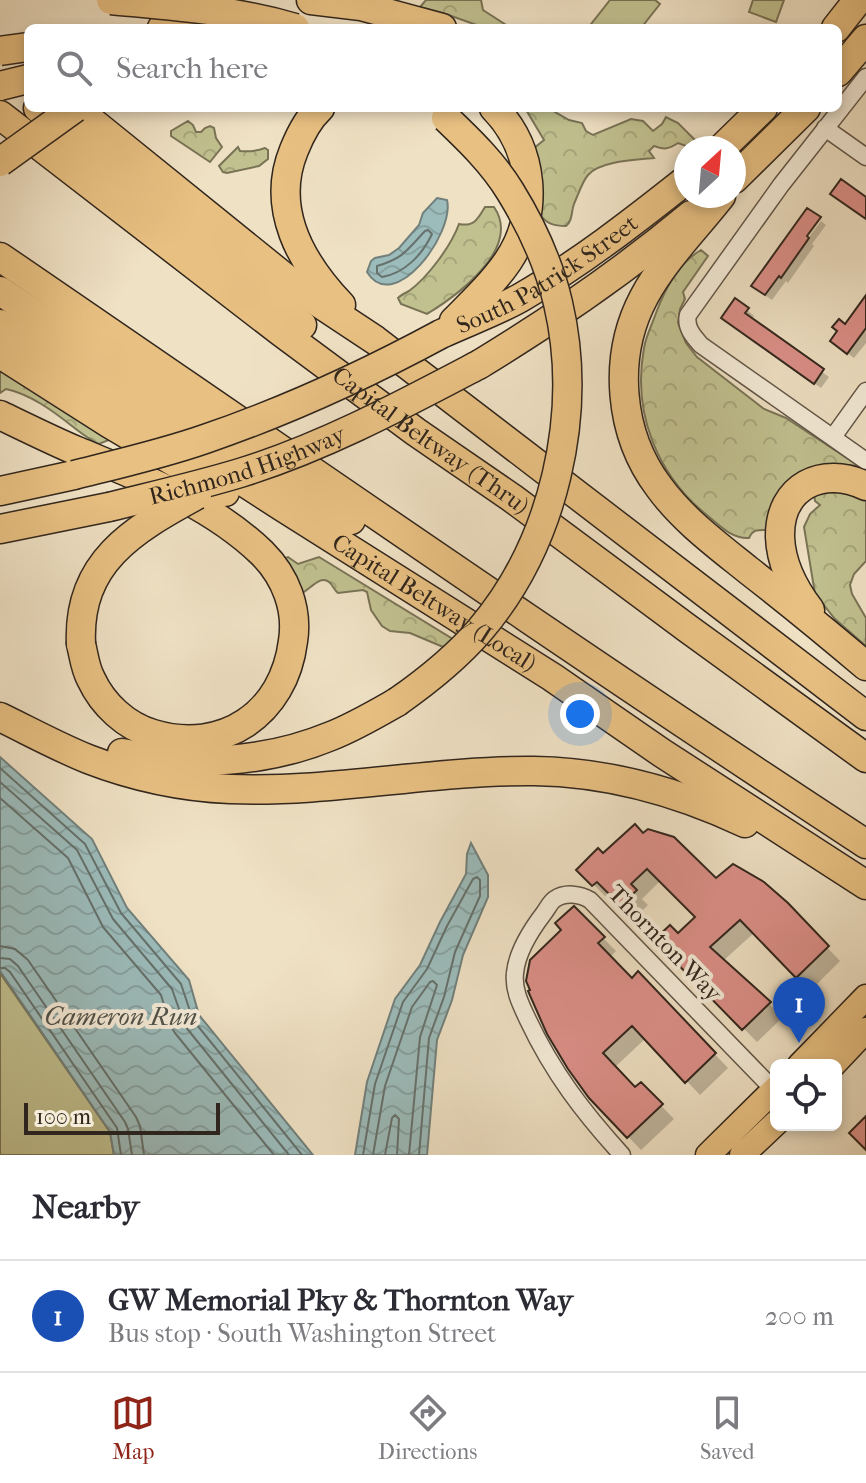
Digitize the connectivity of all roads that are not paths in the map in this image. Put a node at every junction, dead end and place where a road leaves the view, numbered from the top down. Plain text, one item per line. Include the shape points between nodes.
1 (111, 0) edge
2 (311, 0) edge
3 (266, 24) edge
4 (427, 24) edge
5 (866, 39) edge
6 (24, 47) edge
7 (0, 49) edge
8 (24, 67) edge
9 (842, 67) edge
10 (0, 77) edge
11 (866, 77) edge
12 (24, 80) edge
13 (0, 86) edge
14 (24, 97) edge
15 (842, 97) edge
16 (43, 112) edge
17 (69, 112) edge
18 (80, 112) edge
19 (317, 112) edge
20 (439, 112) edge
21 (498, 112) edge
22 (759, 112) edge
23 (0, 115) edge
24 (816, 118) edge
25 (734, 136) edge
26 (866, 157) edge
27 (0, 162) edge
28 (746, 172) edge
29 (674, 189) edge
30 (698, 208) edge
31 (712, 208) edge
32 (0, 257) edge
33 (1, 292) edge
34 (0, 324) edge
35 (441, 334) junction
36 (375, 340) junction
37 (0, 354) edge
38 (480, 364) joint
39 (866, 391) edge
40 (0, 415) edge
41 (833, 437) junction
42 (866, 461) edge
43 (240, 473) junction
44 (866, 486) edge
45 (0, 491) edge
46 (512, 498) junction
47 (0, 529) edge
48 (424, 596) junction
49 (834, 638) junction
50 (866, 666) edge
51 (0, 714) edge
52 (866, 716) edge
53 (720, 748) junction
54 (866, 758) edge
55 (866, 844) edge
56 (866, 885) edge
57 (866, 997) edge
58 (866, 1030) edge
59 (806, 1059) edge
60 (839, 1059) edge
61 (770, 1084) edge
62 (770, 1094) edge
63 (770, 1129) edge
64 (622, 1155) edge
65 (708, 1155) edge
66 (742, 1155) edge

1 - 3 highway, bridge via 215,10
2 - 4 highway via 361,6
5 - 9 highway
6 - 7 highway, bridge
7 - 8 highway
10 - 14 highway
11 - 15 street
12 - 13 highway, bridge
16 - 46 highway
17 - 27 highway, bridge
18 - 36 highway via 304,293
19 - 36 highway via 286,177 292,233 317,278
20 - 51 highway, bridge via 492,166 524,217 558,302 567,365 562,443 548,506 518,574 492,615 462,648 397,702 329,737 275,752 210,761 146,758
21 - 35 highway via 524,158 529,182 526,221 509,260
22 - 25 highway
23 - 46 highway, Capital Beltway (Thru) via 294,341
24 - 26 street
24 - 28 highway
24 - 41 street via 781,185 687,322 701,345
29 - 35 highway, South Patrick Street via 564,271 517,300
30 - 38 highway, South Patrick Street via 573,305
31 - 49 highway via 654,281 636,313 624,369 627,414 648,469 678,510
32 - 53 highway
33 - 53 highway via 292,484
34 - 48 highway, Capital Beltway (Local)
35 - 45 highway, Richmond Highway, bridge via 319,395 216,435
36 - 52 highway
37 - 48 highway via 261,513 383,582
38 - 43 highway, Richmond Highway, bridge via 349,431
39 - 41 street
40 - 43 highway, bridge via 125,469 166,489 177,495 187,501 216,516 265,556 288,591 293,644 273,697 231,731 188,741 168,738 131,725 99,694 81,644 83,604 99,569 129,537 180,504 192,498 204,492
41 - 42 street
43 - 47 highway, Richmond Highway, bridge
44 - 49 highway via 845,478 815,479 792,497 781,519 786,572
46 - 54 highway, Capital Beltway (Thru)
48 - 56 highway, Capital Beltway (Local)
49 - 50 highway
51 - 56 highway via 88,759 137,775 230,789 533,771 598,776 710,807
53 - 55 highway
57 - 59 main road
58 - 60 main road
61 - 64 street, Thornton Way via 590,900 569,894 555,899 520,953 515,986 560,1079
62 - 65 main road
63 - 66 main road

